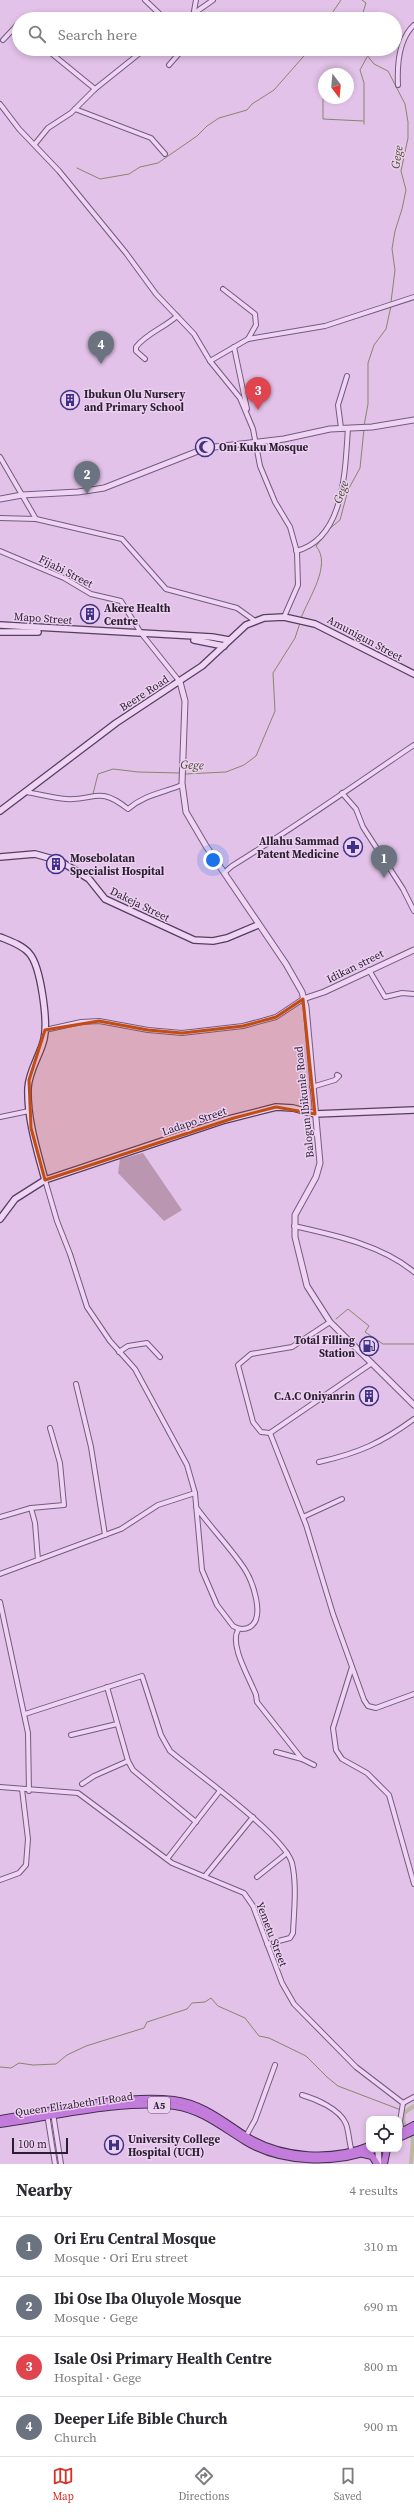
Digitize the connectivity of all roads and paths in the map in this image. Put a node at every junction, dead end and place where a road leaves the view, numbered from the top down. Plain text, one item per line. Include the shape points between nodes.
1 (145, 0) edge
2 (196, 0) edge
3 (213, 0) edge
4 (158, 12) edge
5 (195, 12) edge
6 (198, 12) edge
7 (414, 25) edge
8 (12, 29) edge
9 (3, 40) dead end
10 (402, 48) edge
11 (57, 56) edge
12 (136, 56) edge
13 (177, 56) edge
14 (401, 56) edge
15 (169, 65) dead end
16 (398, 85) dead end
17 (95, 88) junction
18 (0, 104) edge
19 (75, 109) junction
20 (35, 144) junction
21 (165, 154) dead end
22 (223, 289) dead end
23 (414, 297) edge
24 (177, 316) junction
25 (248, 339) junction
26 (234, 347) junction
27 (145, 359) dead end
28 (210, 361) junction
29 (347, 376) dead end
30 (248, 415) junction
31 (414, 420) edge
32 (341, 428) junction
33 (348, 428) junction
34 (256, 443) junction
35 (0, 457) edge
36 (22, 495) junction
37 (0, 499) edge
38 (0, 518) edge
39 (36, 519) junction
40 (0, 551) edge
41 (296, 551) junction
42 (284, 617) junction
43 (255, 621) junction
44 (306, 622) joint
45 (0, 625) edge
46 (30, 629) junction
47 (0, 632) edge
48 (143, 636) junction
49 (229, 640) junction
50 (224, 646) junction
51 (414, 674) edge
52 (180, 682) junction
53 (414, 745) edge
54 (182, 784) junction
55 (26, 792) junction
56 (342, 793) junction
57 (0, 811) edge
58 (0, 857) edge
59 (226, 875) junction
60 (414, 910) edge
61 (258, 925) junction
62 (0, 937) edge
63 (414, 950) edge
64 (369, 970) junction
65 (414, 994) edge
66 (303, 999) junction
67 (45, 1030) junction
68 (337, 1075) dead end
69 (312, 1087) junction
70 (414, 1110) edge
71 (29, 1112) junction
72 (315, 1114) junction
73 (0, 1117) edge
74 (45, 1180) junction
75 (0, 1220) edge
76 (294, 1226) junction
77 (414, 1272) edge
78 (330, 1322) junction
79 (119, 1352) junction
80 (160, 1357) dead end
81 (372, 1363) junction
82 (76, 1384) dead end
83 (414, 1406) edge
84 (414, 1419) edge
85 (50, 1428) dead end
86 (270, 1433) junction
87 (319, 1462) dead end
88 (194, 1493) junction
89 (342, 1499) dead end
90 (196, 1507) junction
91 (32, 1508) junction
92 (0, 1517) edge
93 (304, 1517) junction
94 (105, 1535) junction
95 (38, 1560) junction
96 (0, 1574) edge
97 (0, 1602) edge
98 (238, 1630) junction
99 (352, 1667) junction
100 (107, 1687) junction
101 (414, 1694) edge
102 (25, 1714) junction
103 (117, 1724) junction
104 (71, 1735) dead end
105 (276, 1752) dead end
106 (302, 1758) junction
107 (128, 1761) junction
108 (314, 1765) dead end
109 (82, 1784) dead end
110 (0, 1787) edge
111 (22, 1789) junction
112 (29, 1791) junction
113 (219, 1792) junction
114 (253, 1817) junction
115 (196, 1822) junction
116 (287, 1853) junction
117 (167, 1859) junction
118 (206, 1876) junction
119 (257, 1877) dead end
120 (0, 1880) edge
121 (414, 1884) edge
122 (267, 1944) junction
123 (275, 2065) dead end
124 (302, 2095) dead end
125 (414, 2097) edge
126 (134, 2103) junction
127 (403, 2105) junction
128 (50, 2114) junction
129 (0, 2119) edge
130 (0, 2124) edge
131 (408, 2131) edge
132 (246, 2136) junction
133 (366, 2147) edge
134 (352, 2152) junction
135 (367, 2152) edge
136 (377, 2152) edge
137 (381, 2152) edge
138 (386, 2152) edge
139 (59, 2153) junction
140 (53, 2154) junction
141 (361, 2154) junction
142 (55, 2164) edge
143 (61, 2164) edge
144 (378, 2164) edge
145 (383, 2164) edge

1 - 4 street
2 - 5 street
3 - 6 street
7 - 10 street via 404,36
8 - 9 street
11 - 17 street via 82,80
12 - 17 street
13 - 15 street
14 - 16 street
17 - 19 street
18 - 20 street via 19,129
19 - 20 street via 48,128
19 - 21 street via 151,138
20 - 24 street via 135,264 156,294
22 - 25 street via 255,314 256,325
23 - 25 street via 325,326
24 - 27 street via 136,347 136,351
24 - 28 street via 194,334
25 - 26 street
26 - 28 street
26 - 30 street
28 - 30 street via 240,398
29 - 32 street via 338,405
30 - 34 street
31 - 33 street
32 - 33 street
32 - 34 street
33 - 41 street via 342,481 332,520 315,544
34 - 36 street via 199,450 118,483 90,491
34 - 41 street via 260,466 275,502 290,527
35 - 36 street
36 - 37 street
36 - 39 street
38 - 39 street
39 - 43 street via 122,539 166,589 237,608
40 - 48 street, Fijabi Street via 64,578 90,594 117,598 125,605
41 - 42 street via 298,585
42 - 43 main road, Beere Road
42 - 44 main road, Beere Road
43 - 49 main road, Beere Road
44 - 51 main road, Amunigun Street via 325,628
45 - 46 main road, Mapo Street
46 - 47 main road, Mapo Street
46 - 48 main road, Mapo Street
48 - 49 main road, Mapo Street via 212,637
48 - 50 main road, Mapo Street via 204,641
48 - 52 street, Fijabi Street
49 - 50 main road, Beere Road
50 - 52 main road, Beere Road
52 - 54 street, Balogun Ibikunle Road via 186,711
52 - 55 main road, Beere Road via 116,723
53 - 56 street
54 - 55 street via 165,792 153,793 128,810 116,800 102,796 67,799
54 - 59 street, Balogun Ibikunle Road via 186,812
55 - 57 main road, Beere Road
56 - 59 street via 320,811 232,866 225,872
56 - 60 street via 356,809 363,828
58 - 61 main road, Dakeja Street via 35,854 60,861 89,879 105,899 194,940 213,941 227,938
59 - 61 street, Balogun Ibikunle Road
61 - 66 street, Balogun Ibikunle Road via 291,971
62 - 67 main road via 25,949 33,959 41,984
63 - 64 street, Idikan street
64 - 65 street via 385,996
64 - 66 street, Idikan street via 324,992
66 - 67 street via 276,1017 243,1026 182,1033 99,1021
66 - 69 street, Balogun Ibikunle Road
67 - 71 main road via 29,1080
68 - 69 street via 339,1076 334,1080
69 - 72 street, Balogun Ibikunle Road
70 - 72 main road, Ladapo Street
71 - 73 street
71 - 74 main road
72 - 74 main road, Ladapo Street via 293,1108 276,1107 234,1118
72 - 76 street, Balogun Ibikunle Road via 320,1152 319,1170 298,1207
74 - 75 main road, Ladapo Street via 16,1199
74 - 79 street via 87,1307
76 - 77 street via 363,1246 396,1260
76 - 78 street, Balogun Ibikunle Road via 304,1276 313,1297
78 - 81 street, Balogun Ibikunle Road
78 - 86 street via 292,1347 251,1354 238,1365 253,1422 261,1432
79 - 80 street via 128,1346 147,1343
79 - 88 street via 135,1368 180,1449
81 - 83 street, Balogun Ibikunle Road
81 - 86 street
82 - 94 street via 91,1447
84 - 87 street via 389,1438 362,1450
85 - 91 street via 60,1463 64,1504
86 - 93 street
88 - 90 street
88 - 94 street via 158,1505 121,1529
89 - 93 street
90 - 98 street via 198,1552 206,1583 222,1613
90 - 98 street via 245,1569 250,1580 257,1619 254,1625
91 - 92 street
91 - 95 street
93 - 99 street
94 - 95 street
95 - 96 street
97 - 102 street
98 - 106 street via 235,1634 237,1649 257,1702
99 - 101 street via 364,1700 371,1708
99 - 121 street via 333,1728 336,1750 342,1759 367,1773 389,1795
100 - 102 street
100 - 103 street
100 - 113 street via 142,1676 165,1744
102 - 112 street via 30,1742
103 - 104 street
103 - 107 street
105 - 106 street
106 - 108 street
107 - 109 street
107 - 115 street via 141,1778
110 - 111 street, Yemetu Street
111 - 112 street, Yemetu Street
111 - 120 street via 28,1839 26,1865 19,1873
112 - 117 street, Yemetu Street via 78,1793
113 - 114 street
113 - 115 street
114 - 116 street
114 - 118 street
115 - 117 street
116 - 119 street
116 - 122 street via 292,1862 294,1879 293,1933 290,1938
117 - 118 street, Yemetu Street
118 - 122 street, Yemetu Street via 244,1893 253,1906
122 - 127 street, Yemetu Street via 282,1984 303,2016 356,2067
123 - 132 street via 255,2120
124 - 134 street via 318,2101 340,2116 346,2125
125 - 127 street
126 - 128 highway, Queen Elizabeth II Road / A5
126 - 132 highway, Queen Elizabeth II Road / A5 via 176,2100 198,2106
126 - 141 highway, Queen Elizabeth II Road / A5 via 192,2110 257,2148 278,2156 324,2160
127 - 131 street via 401,2112
128 - 129 highway, Queen Elizabeth II Road / A5
128 - 130 highway, Queen Elizabeth II Road / A5
128 - 139 street
128 - 140 street
132 - 134 highway, Queen Elizabeth II Road / A5 via 270,2148 291,2153 324,2155
133 - 134 highway, Queen Elizabeth II Road / A5
135 - 141 highway, Queen Elizabeth II Road / A5
136 - 144 main road
137 - 145 main road
138 - 145 highway
139 - 140 street
139 - 143 street
140 - 142 street
141 - 144 highway via 372,2156

